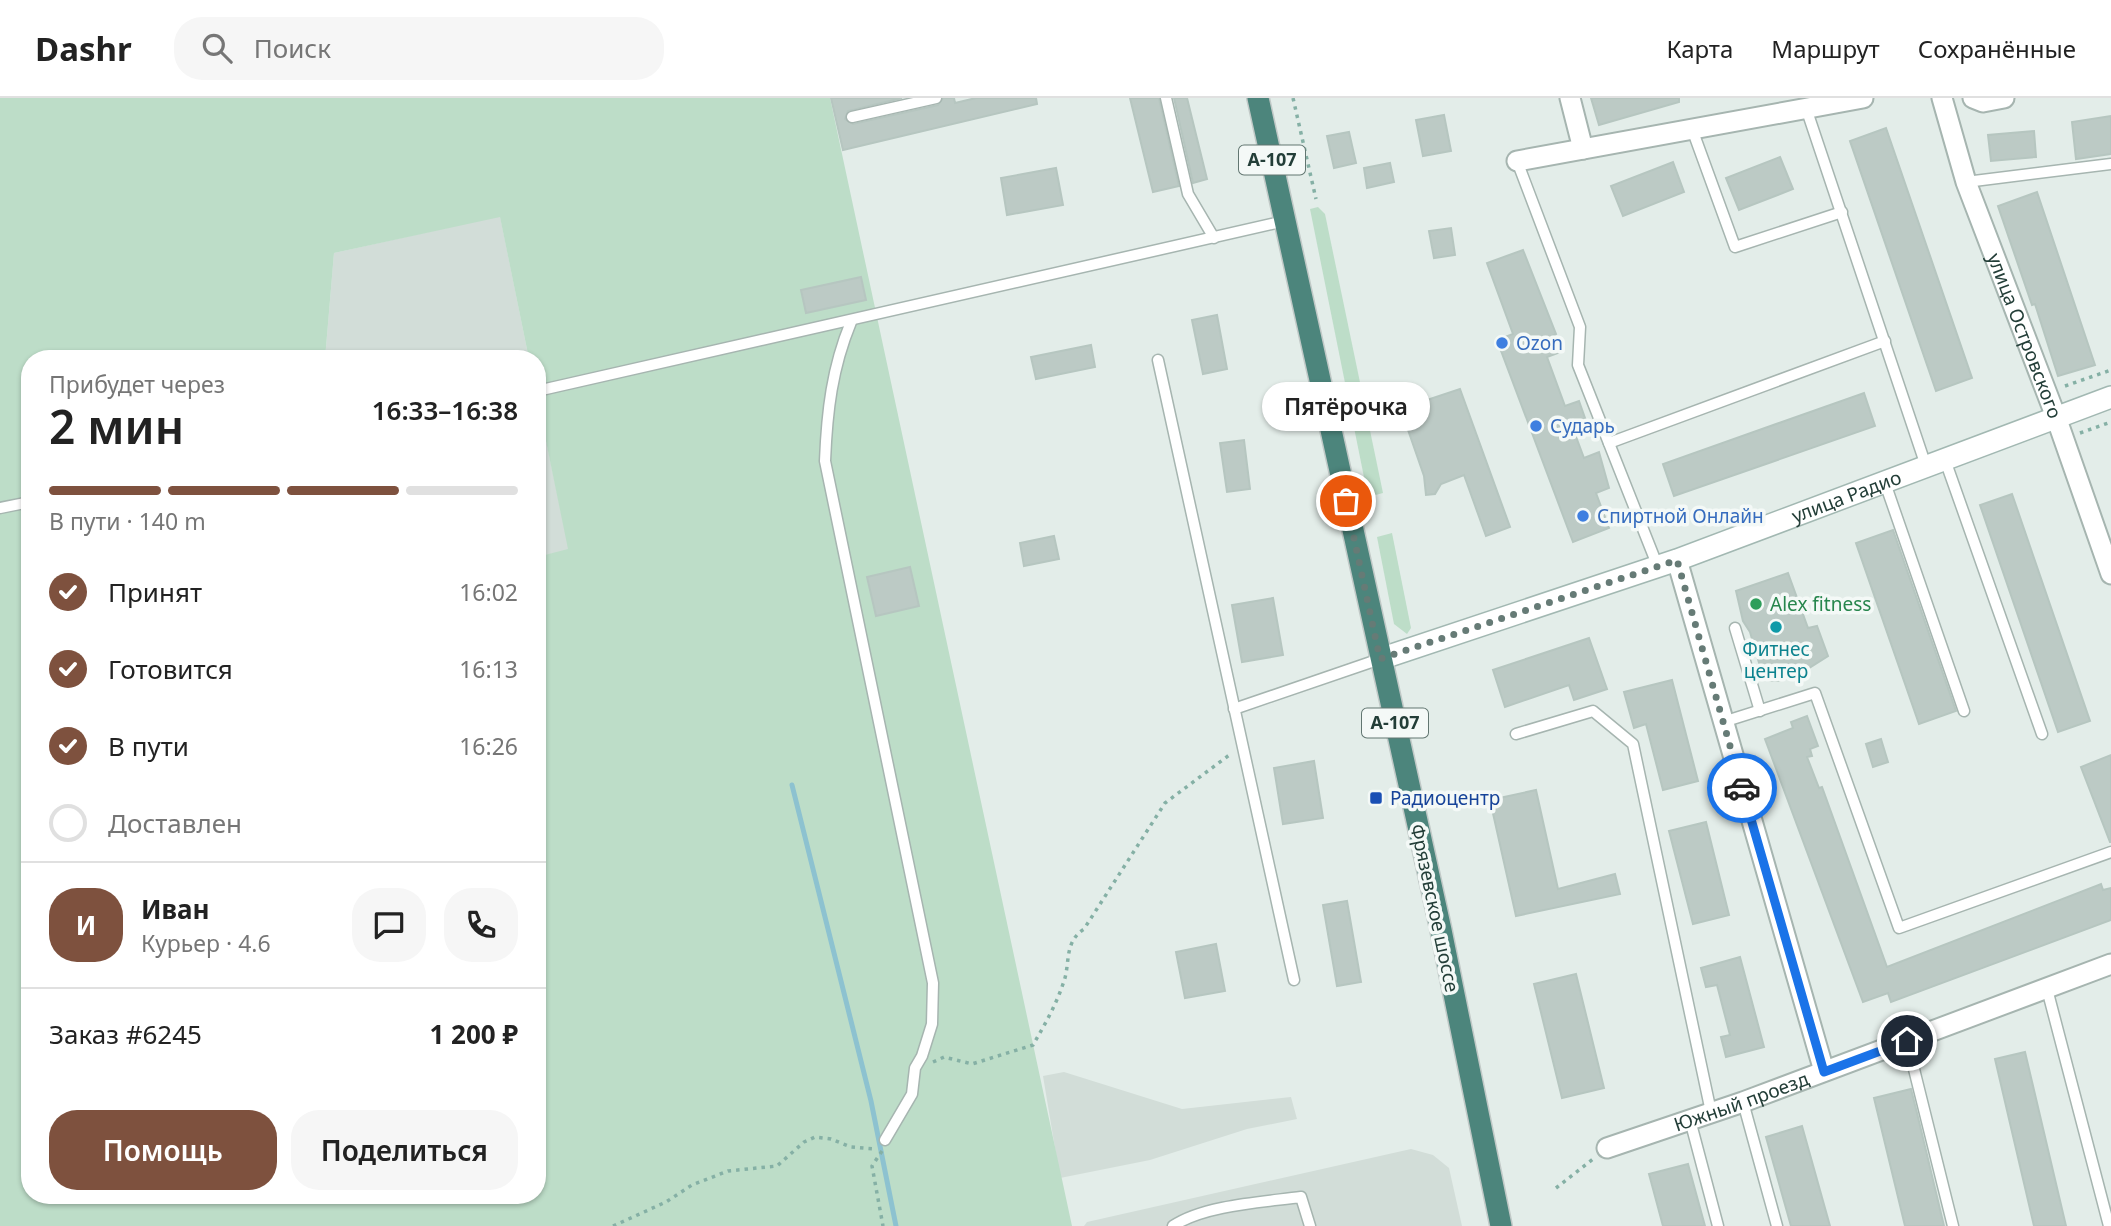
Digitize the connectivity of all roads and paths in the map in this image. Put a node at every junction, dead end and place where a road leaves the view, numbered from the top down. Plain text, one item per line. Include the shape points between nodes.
1 (936, 98) edge
2 (1166, 98) edge
3 (1258, 98) edge
4 (1293, 98) edge
5 (1570, 98) edge
6 (1942, 98) edge
7 (1973, 98) edge
8 (2004, 98) edge
9 (1857, 99) edge
10 (1806, 108) junction
11 (852, 117) dead end
12 (1692, 130) junction
13 (1583, 149) junction
14 (1517, 161) joint
15 (2111, 164) edge
16 (1966, 182) junction
17 (1316, 199) dead end
18 (1842, 212) junction
19 (1285, 221) junction
20 (1213, 238) junction
21 (851, 322) junction
22 (1885, 341) junction
23 (1158, 360) dead end
24 (2111, 370) edge
25 (546, 389) edge
26 (2046, 393) junction
27 (2111, 397) edge
28 (2056, 417) junction
29 (2111, 422) edge
30 (2063, 439) junction
31 (1609, 443) junction
32 (1936, 464) junction
33 (1885, 483) junction
34 (21, 504) edge
35 (0, 508) edge
36 (1667, 564) junction
37 (2111, 574) edge
38 (1735, 628) dead end
39 (1380, 659) junction
40 (1234, 709) junction
41 (1760, 710) junction
42 (1964, 711) dead end
43 (1723, 722) junction
44 (1516, 734) dead end
45 (2042, 734) dead end
46 (1242, 746) junction
47 (2111, 852) edge
48 (2111, 964) edge
49 (1294, 979) dead end
50 (2047, 989) junction
51 (1907, 1041) junction
52 (924, 1057) dead end
53 (1824, 1072) junction
54 (1743, 1102) junction
55 (1711, 1112) junction
56 (1690, 1120) junction
57 (886, 1140) junction
58 (1607, 1148) joint
59 (1556, 1188) dead end
60 (613, 1226) edge
61 (883, 1226) edge
62 (1173, 1226) edge
63 (1310, 1226) edge
64 (1501, 1226) edge
65 (1718, 1226) edge
66 (1777, 1226) edge
67 (1953, 1226) edge
68 (2109, 1226) edge

1 - 11 lane
2 - 20 lane via 1188,194
3 - 19 highway, Фрязевское шоссе / А-107
4 - 17 path
5 - 13 street
6 - 16 street, улица Островского
7 - 8 street via 1983,102
9 - 10 street
10 - 12 street
10 - 18 lane
12 - 13 street
12 - 18 lane via 1735,247
13 - 14 street
14 - 31 lane via 1580,327 1578,366
15 - 16 lane
16 - 26 street, улица Островского
18 - 22 lane
19 - 20 lane
19 - 39 highway, Фрязевское шоссе / А-107
20 - 21 lane
21 - 25 lane
21 - 57 lane via 838,353 828,399 825,461 933,983 932,1024 915,1068 912,1094
22 - 31 lane
22 - 32 lane
23 - 40 lane
24 - 26 path
26 - 28 street, улица Островского
27 - 28 main road, улица Радио
28 - 30 street, улица Островского
28 - 32 main road, улица Радио
29 - 30 path
30 - 37 street, улица Островского
31 - 36 lane
32 - 33 main road, улица Радио
32 - 45 lane
33 - 36 main road, улица Радио
33 - 42 lane
34 - 35 lane
36 - 39 main road, улица Радио
36 - 43 street
38 - 41 lane
39 - 40 lane
39 - 64 highway, Фрязевское шоссе / А-107
40 - 46 lane
41 - 43 lane
41 - 47 lane via 1815,693 1899,928
43 - 53 street
44 - 55 lane via 1594,710 1633,744
46 - 49 lane
46 - 52 path via 1165,803 1133,848 1084,929 1075,935 1065,959 1065,981 1033,1045 972,1064 944,1057 932,1063
48 - 50 street, Южный проезд
50 - 51 street, Южный проезд
50 - 68 lane
51 - 53 street, Южный проезд
51 - 67 lane
53 - 54 street, Южный проезд
54 - 55 street, Южный проезд
54 - 66 lane
55 - 56 street, Южный проезд
56 - 58 street, Южный проезд
56 - 65 lane
57 - 60 path via 874,1151 815,1138 777,1166 728,1171
57 - 61 path via 872,1166
58 - 59 path
62 - 63 lane via 1234,1206 1301,1197

